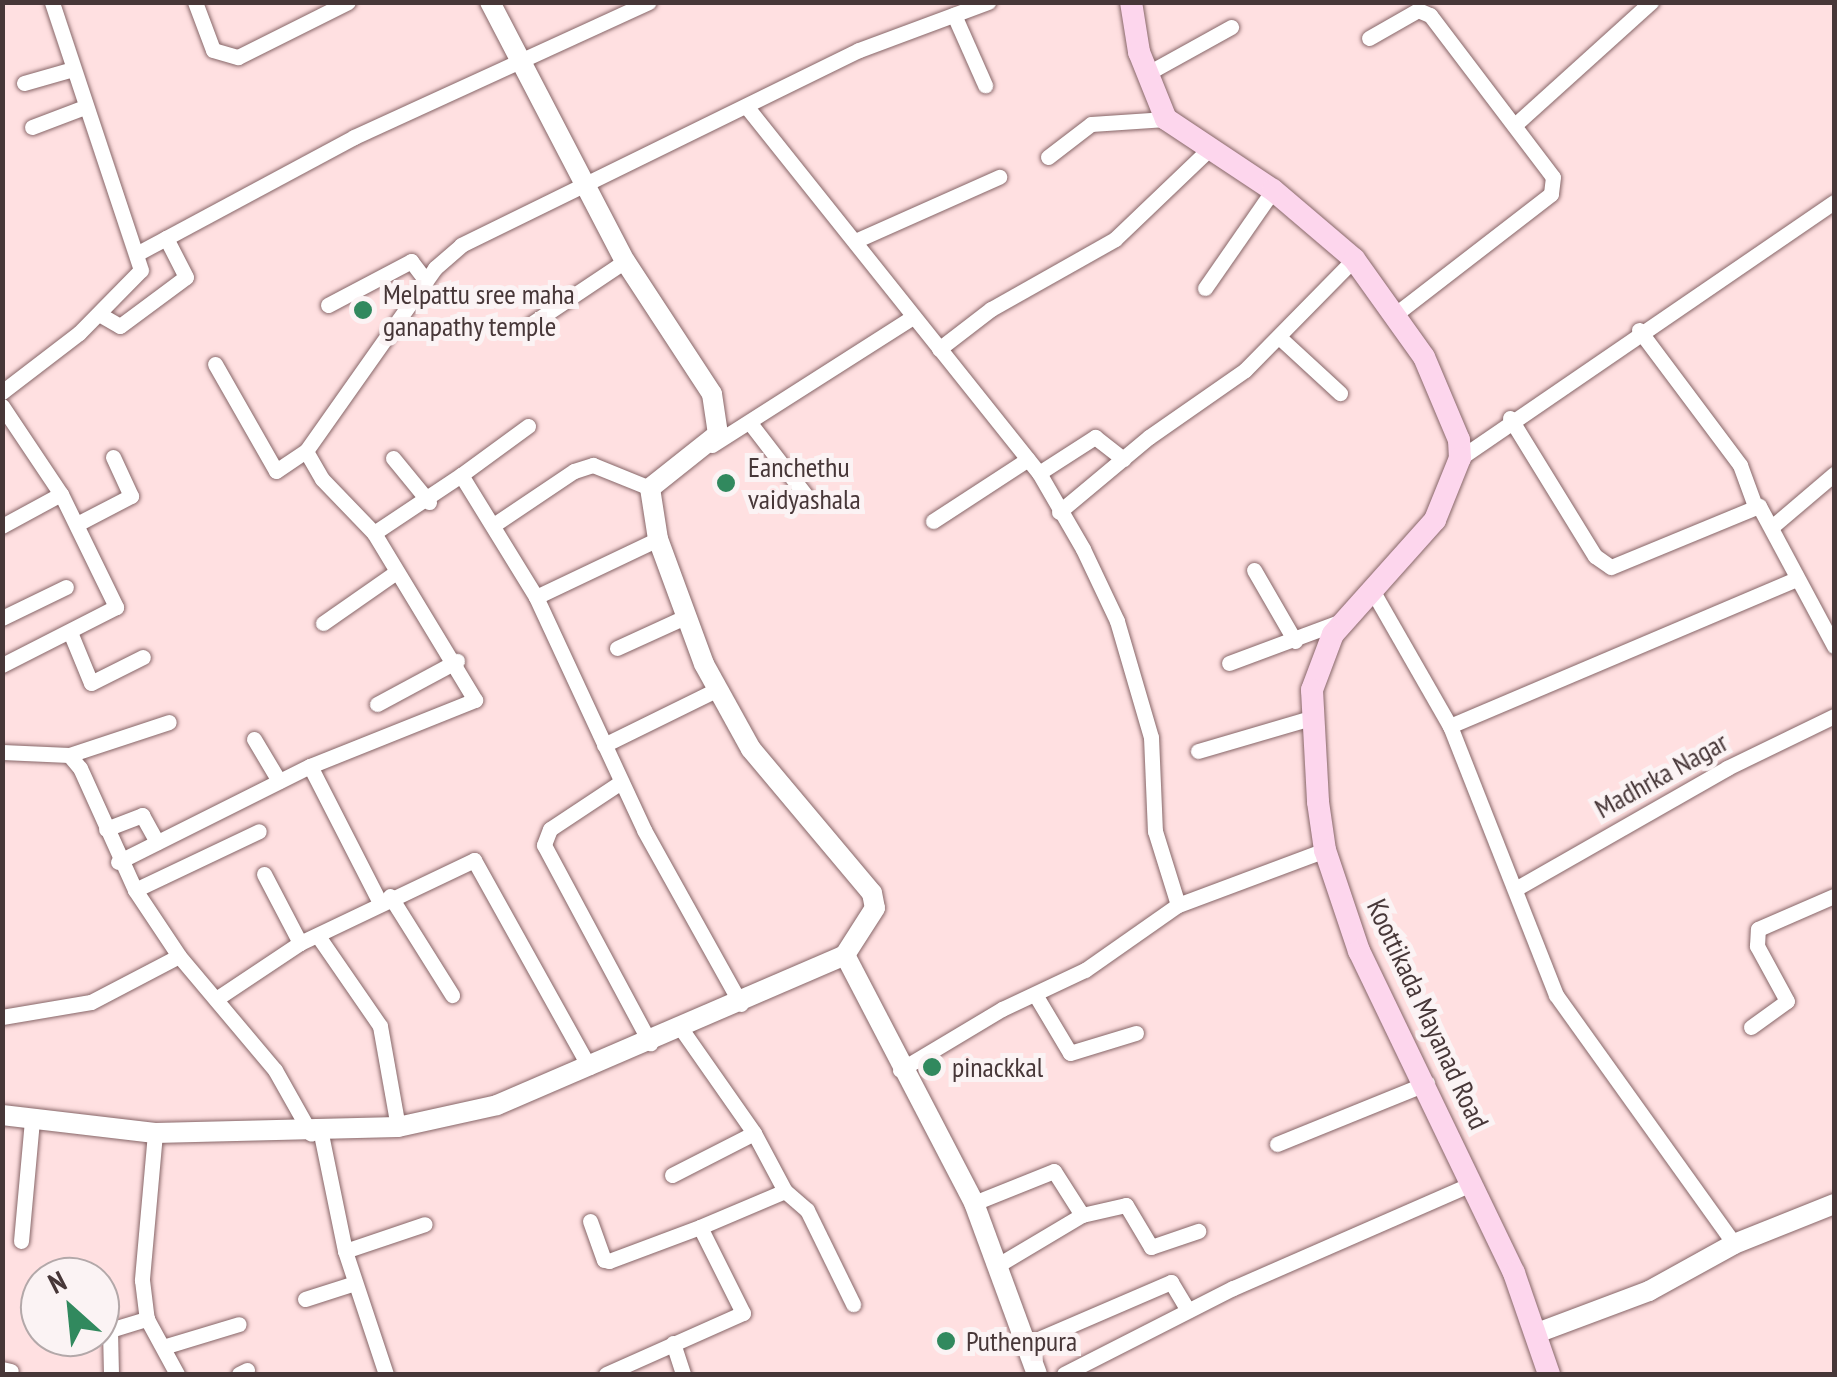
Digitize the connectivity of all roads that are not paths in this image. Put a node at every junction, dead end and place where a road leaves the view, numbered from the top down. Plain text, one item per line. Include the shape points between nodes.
1 (52, 2) edge
2 (195, 2) edge
3 (348, 2) edge
4 (490, 2) edge
5 (649, 2) edge
6 (988, 2) edge
7 (1131, 2) edge
8 (1651, 2) edge
9 (954, 15) junction
10 (1231, 28) dead end
11 (1368, 38) dead end
12 (522, 66) junction
13 (73, 69) junction
14 (1148, 73) junction
15 (24, 83) dead end
16 (985, 84) dead end
17 (746, 106) junction
18 (85, 107) junction
19 (1166, 120) junction
20 (1517, 123) junction
21 (32, 127) dead end
22 (1207, 151) junction
23 (1048, 157) dead end
24 (999, 178) dead end
25 (589, 187) junction
26 (1274, 190) junction
27 (1834, 202) edge
28 (166, 238) junction
29 (855, 241) junction
30 (138, 254) junction
31 (1354, 259) junction
32 (625, 260) junction
33 (426, 282) junction
34 (1205, 288) dead end
35 (328, 306) dead end
36 (99, 314) junction
37 (1393, 316) junction
38 (911, 318) junction
39 (532, 324) dead end
40 (1640, 330) junction
41 (1279, 337) junction
42 (940, 349) junction
43 (215, 364) dead end
44 (2, 392) edge
45 (1340, 393) dead end
46 (2, 406) edge
47 (1510, 418) junction
48 (750, 423) junction
49 (528, 426) dead end
50 (706, 449) junction
51 (306, 451) junction
52 (112, 456) dead end
53 (394, 458) dead end
54 (1460, 458) junction
55 (1028, 459) junction
56 (1123, 460) junction
57 (1039, 474) junction
58 (1834, 474) edge
59 (461, 475) junction
60 (650, 488) junction
61 (61, 494) junction
62 (810, 501) dead end
63 (429, 502) junction
64 (1754, 503) junction
65 (1059, 512) junction
66 (933, 521) dead end
67 (78, 524) junction
68 (495, 524) junction
69 (1774, 525) junction
70 (2, 526) edge
71 (374, 533) junction
72 (658, 538) junction
73 (1254, 570) dead end
74 (396, 572) junction
75 (1797, 579) junction
76 (66, 587) dead end
77 (1372, 590) junction
78 (536, 597) junction
79 (685, 617) junction
80 (2, 618) edge
81 (1346, 620) junction
82 (323, 623) dead end
83 (70, 632) junction
84 (1295, 641) junction
85 (1834, 646) edge
86 (617, 648) dead end
87 (143, 657) dead end
88 (457, 662) junction
89 (1229, 663) dead end
90 (2, 665) edge
91 (718, 690) junction
92 (377, 704) dead end
93 (1834, 716) edge
94 (1311, 718) junction
95 (169, 722) dead end
96 (1450, 726) junction
97 (254, 740) dead end
98 (604, 745) junction
99 (1198, 751) dead end
100 (69, 754) junction
101 (4, 756) edge
102 (310, 766) junction
103 (280, 781) junction
104 (621, 782) junction
105 (106, 829) junction
106 (259, 831) dead end
107 (157, 842) junction
108 (1325, 850) junction
109 (118, 862) junction
110 (264, 874) dead end
111 (1518, 888) junction
112 (135, 890) junction
113 (1834, 896) edge
114 (385, 899) junction
115 (1178, 905) junction
116 (318, 936) junction
117 (300, 943) junction
118 (845, 955) junction
119 (179, 956) junction
120 (452, 995) dead end
121 (1036, 996) junction
122 (216, 1000) junction
123 (740, 1004) junction
124 (2, 1017) edge
125 (1751, 1026) dead end
126 (682, 1030) junction
127 (1136, 1033) dead end
128 (650, 1043) junction
129 (589, 1067) junction
130 (900, 1070) junction
131 (1427, 1083) junction
132 (2, 1116) edge
133 (32, 1120) junction
134 (398, 1127) junction
135 (155, 1132) junction
136 (754, 1133) junction
137 (316, 1134) junction
138 (1278, 1144) dead end
139 (672, 1175) dead end
140 (1473, 1183) junction
141 (785, 1191) junction
142 (974, 1203) junction
143 (1834, 1204) edge
144 (1082, 1215) junction
145 (590, 1221) dead end
146 (425, 1224) dead end
147 (700, 1227) junction
148 (1198, 1231) dead end
149 (21, 1241) dead end
150 (1734, 1244) junction
151 (345, 1251) junction
152 (998, 1265) junction
153 (355, 1282) junction
154 (305, 1299) dead end
155 (853, 1304) dead end
156 (1188, 1310) junction
157 (147, 1319) junction
158 (239, 1324) dead end
159 (1538, 1333) junction
160 (674, 1343) junction
161 (1027, 1344) junction
162 (163, 1347) junction
163 (110, 1374) edge
164 (177, 1374) edge
165 (386, 1374) edge
166 (606, 1374) edge
167 (683, 1374) edge
168 (1038, 1374) edge
169 (1064, 1374) edge
170 (1549, 1374) edge

1 - 13 street
2 - 3 street via 213,50 238,57
4 - 12 street
5 - 12 street
6 - 9 street
7 - 14 main road
8 - 20 street
9 - 16 street
9 - 17 street via 859,50
10 - 14 street
11 - 20 street via 1424,10
12 - 25 street
12 - 28 street via 354,137
13 - 15 street
13 - 18 street
14 - 19 main road
17 - 25 street
17 - 29 street
18 - 21 street
18 - 30 street
19 - 22 main road
19 - 23 street via 1091,124
20 - 37 street via 1553,177 1551,194
22 - 26 main road
22 - 42 street via 1115,239 991,310
24 - 29 street
25 - 32 street
25 - 33 street via 461,246
26 - 31 main road
26 - 34 street
27 - 40 street
28 - 30 street
28 - 36 street via 186,276 120,326
29 - 38 street
30 - 36 street via 141,270
31 - 37 main road
31 - 41 street
32 - 39 street
32 - 50 street via 712,394 718,434
33 - 35 street via 411,261
33 - 51 street
36 - 44 street
37 - 54 main road via 1444,399
38 - 42 street
38 - 48 street
40 - 47 street
40 - 64 street via 1740,465
41 - 45 street
41 - 56 street via 1246,370
42 - 55 street
43 - 51 street via 276,470
46 - 61 street
47 - 54 street
47 - 64 street via 1595,556 1611,567 1662,550
48 - 50 street
48 - 62 street
49 - 59 street
50 - 60 street
51 - 71 street via 322,479
52 - 67 street via 131,496
53 - 63 street
54 - 77 main road, Koottikada Mayanad Road via 1435,520
55 - 57 street
55 - 66 street
56 - 57 street via 1095,437
56 - 65 street
57 - 65 street
58 - 69 street
59 - 63 street
59 - 68 street
60 - 68 street via 594,465
60 - 72 street
61 - 67 street
61 - 70 street
63 - 71 street
64 - 69 street
65 - 115 street via 1117,621 1151,737 1155,830
67 - 83 street via 116,606
68 - 78 street
69 - 75 street
71 - 74 street
72 - 78 street
72 - 79 street
73 - 84 street
74 - 82 street
74 - 88 street
75 - 85 street
75 - 96 street
76 - 80 street
77 - 81 main road, Koottikada Mayanad Road
77 - 96 street
78 - 98 street
79 - 86 street
79 - 91 street
81 - 84 street
81 - 94 main road, Koottikada Mayanad Road via 1333,634 1312,690
83 - 87 street via 91,683
83 - 90 street
84 - 89 street
88 - 92 street
88 - 102 street via 475,692 465,709
91 - 98 street
91 - 118 street via 752,749 872,893 875,908
93 - 111 street, Madhrka Nagar via 1726,768
94 - 99 street
94 - 108 main road, Koottikada Mayanad Road
95 - 100 street
96 - 111 street
97 - 103 street
98 - 104 street
100 - 101 street
100 - 105 street via 88,779
102 - 103 street
102 - 114 street
103 - 107 street
104 - 123 street
104 - 128 street via 550,830 544,845
105 - 107 street via 142,815
105 - 109 street
106 - 112 street
107 - 109 street
108 - 115 street
108 - 131 main road, Koottikada Mayanad Road via 1360,951
109 - 112 street
110 - 117 street
111 - 150 street via 1556,996
112 - 119 street
113 - 125 street via 1758,929 1757,946 1788,1001
114 - 116 street
114 - 120 street
114 - 129 street via 474,860
115 - 121 street
116 - 117 street
116 - 134 street via 380,1026
117 - 122 street
118 - 123 street
118 - 130 street
119 - 122 street
119 - 124 street via 91,1002
121 - 127 street via 1070,1053
121 - 130 street
122 - 137 street via 275,1070
123 - 126 street
126 - 128 street
126 - 136 street
128 - 129 street
129 - 134 street via 497,1106
130 - 142 street
131 - 138 street
131 - 140 main road, Koottikada Mayanad Road
132 - 133 street
133 - 135 street
133 - 149 street
134 - 137 street
135 - 137 street
135 - 157 street via 142,1280
136 - 139 street
136 - 141 street
137 - 151 street
140 - 156 street
140 - 159 main road, Koottikada Mayanad Road
141 - 147 street
141 - 155 street via 807,1210
142 - 144 street via 1054,1170
142 - 152 street
143 - 150 street
144 - 148 street via 1126,1205 1151,1248
144 - 152 street
145 - 147 street via 604,1260
146 - 151 street
147 - 160 street via 743,1313
150 - 159 street via 1650,1292
151 - 153 street
152 - 161 street
153 - 154 street
153 - 165 street
156 - 161 street via 1172,1282
156 - 169 street
157 - 162 street
157 - 163 street via 110,1330
158 - 162 street
159 - 170 main road, Koottikada Mayanad Road
160 - 166 street
160 - 167 street
161 - 168 street
162 - 164 street

